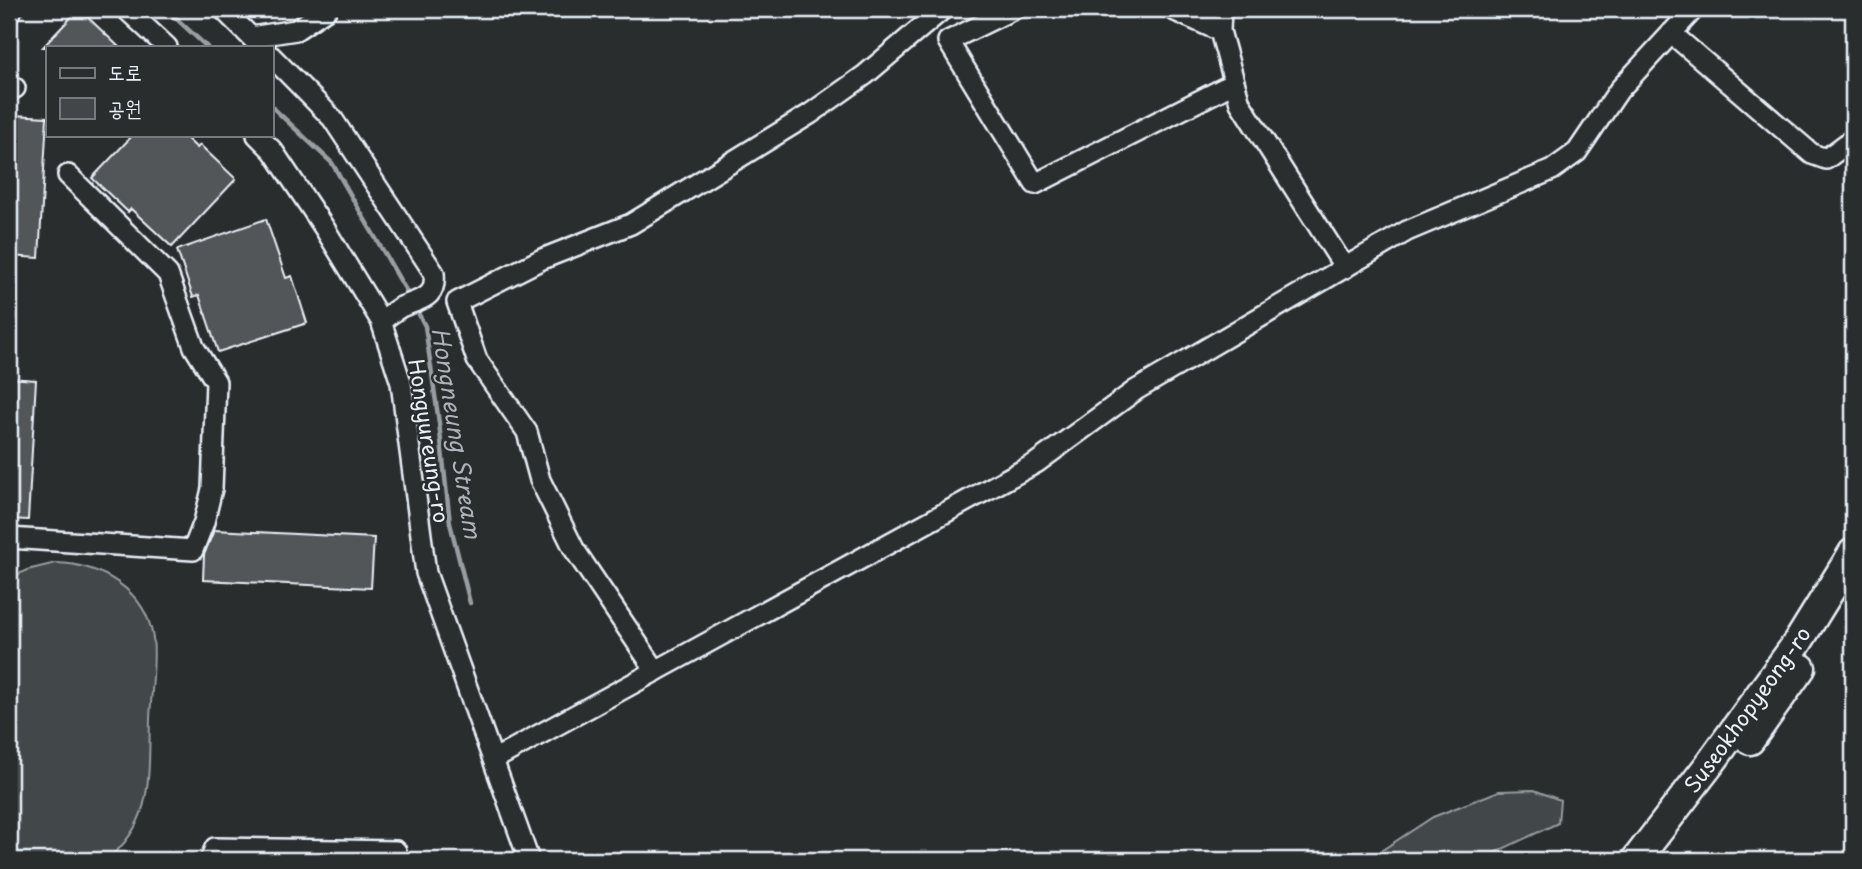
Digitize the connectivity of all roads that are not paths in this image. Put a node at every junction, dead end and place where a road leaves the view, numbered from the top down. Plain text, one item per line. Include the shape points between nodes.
1 (126, 9) edge
2 (223, 9) edge
3 (327, 9) edge
4 (1014, 9) edge
5 (1171, 9) edge
6 (1221, 9) edge
7 (1691, 9) edge
8 (937, 14) edge
9 (1220, 31) junction
10 (1671, 33) junction
11 (948, 41) junction
12 (256, 42) edge
13 (166, 46) edge
14 (273, 58) edge
15 (1234, 83) junction
16 (258, 136) edge
17 (1853, 139) edge
18 (68, 175) dead end
19 (1345, 268) junction
20 (382, 321) junction
21 (9, 538) edge
22 (1853, 553) edge
23 (1853, 587) edge
24 (656, 671) junction
25 (500, 757) junction
26 (396, 851) dead end
27 (210, 860) edge
28 (529, 860) edge
29 (1636, 860) edge
30 (1660, 860) edge

1 - 13 street
2 - 12 street
3 - 12 street via 296,30
4 - 11 street
5 - 9 street
6 - 9 street
7 - 10 street
8 - 11 street
8 - 24 street via 810,114 631,224 542,259 457,302 477,360 527,432 540,480 574,549
9 - 15 street
10 - 17 street via 1812,154 1826,159
10 - 19 street via 1619,90 1577,152 1552,170 1407,231
11 - 15 street via 1035,184
14 - 20 street via 332,118 434,273 432,293
15 - 19 street via 1240,103
16 - 20 street, Hongyureung-ro via 318,218
18 - 21 street via 169,274 194,347 216,383 212,489 193,550
19 - 24 street via 1136,390 1036,464
20 - 25 street, Hongyureung-ro via 401,383 426,573
22 - 29 highway, Suseokhopyeong-ro via 1798,642
23 - 30 highway, Suseokhopyeong-ro via 1778,703
24 - 25 street
25 - 28 street, Hongyureung-ro
26 - 27 street via 215,848

